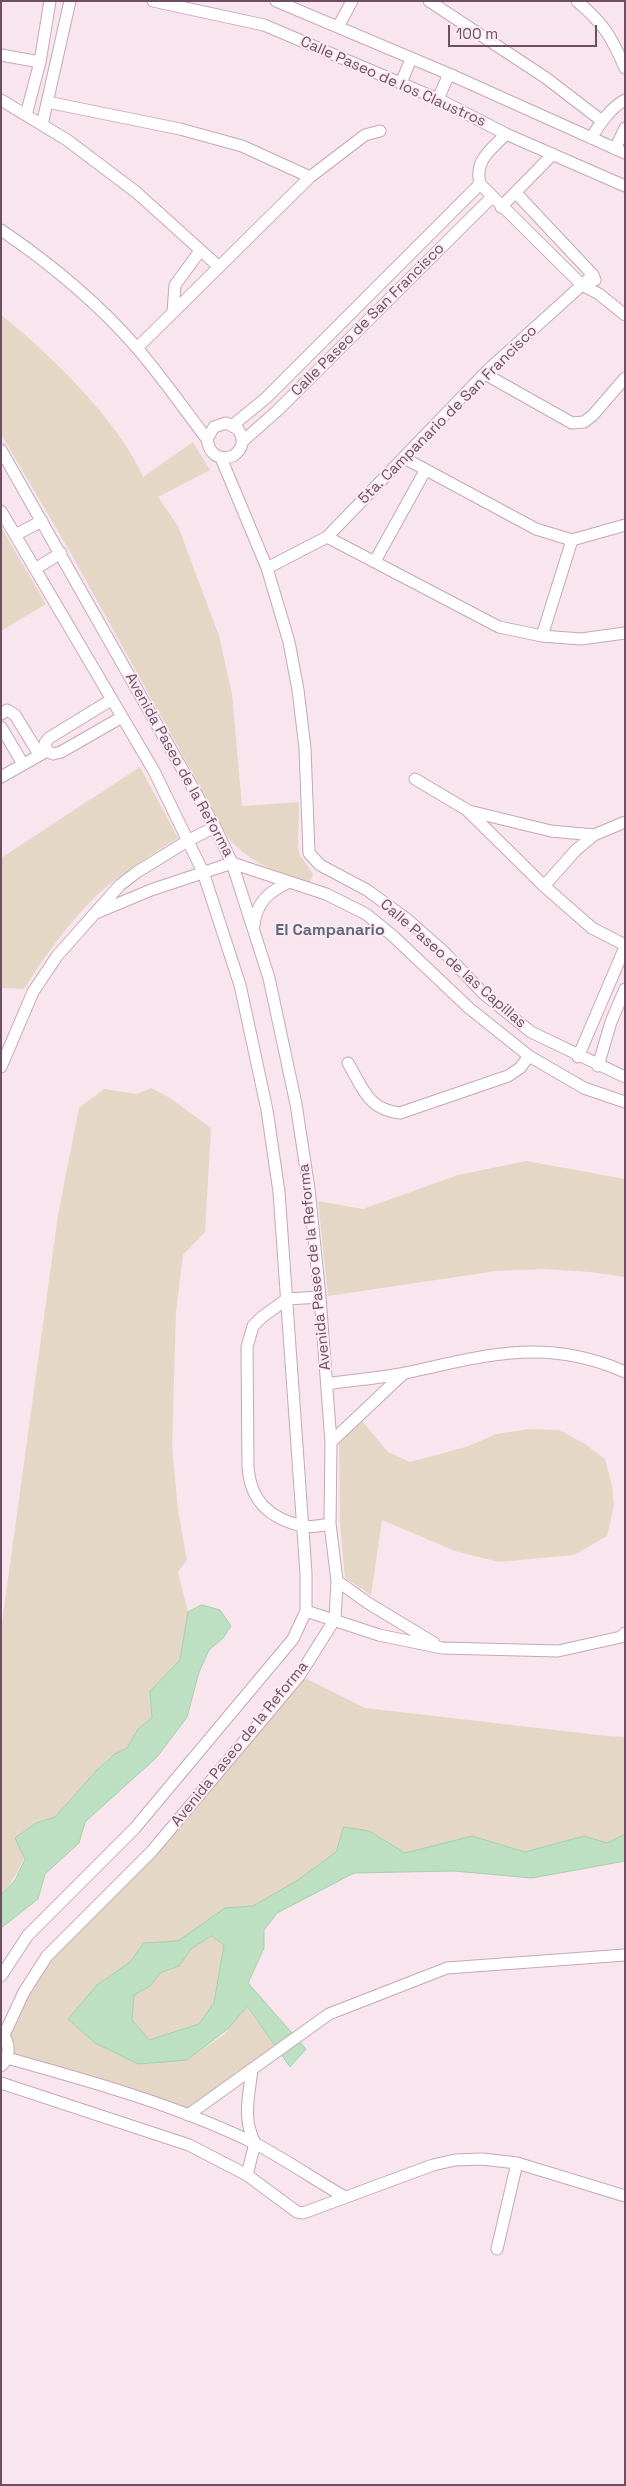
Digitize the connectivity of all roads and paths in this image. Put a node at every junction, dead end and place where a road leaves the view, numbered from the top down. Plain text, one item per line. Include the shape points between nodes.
1 (50, 1) edge
2 (70, 1) edge
3 (154, 1) edge
4 (276, 1) edge
5 (352, 1) edge
6 (429, 1) edge
7 (577, 1) edge
8 (174, 3) edge
9 (338, 27) junction
10 (1, 55) edge
11 (411, 59) junction
12 (40, 62) junction
13 (625, 68) edge
14 (449, 74) junction
15 (400, 83) junction
16 (438, 99) junction
17 (1, 100) edge
18 (625, 100) edge
19 (46, 102) junction
20 (26, 115) junction
21 (602, 121) junction
22 (42, 125) junction
23 (625, 128) edge
24 (380, 131) dead end
25 (506, 134) junction
26 (591, 138) junction
27 (620, 151) edge
28 (553, 154) junction
29 (310, 177) junction
30 (480, 184) junction
31 (625, 186) edge
32 (516, 192) junction
33 (492, 197) junction
34 (502, 206) junction
35 (1, 230) edge
36 (200, 251) junction
37 (218, 266) junction
38 (593, 275) junction
39 (582, 285) junction
40 (598, 294) junction
41 (360, 302) junction
42 (173, 312) junction
43 (372, 315) junction
44 (625, 315) edge
45 (137, 348) junction
46 (485, 374) junction
47 (625, 378) edge
48 (233, 425) junction
49 (207, 439) junction
50 (243, 441) junction
51 (1, 450) edge
52 (221, 458) junction
53 (404, 458) junction
54 (425, 470) junction
55 (1, 511) edge
56 (42, 521) junction
57 (625, 526) edge
58 (15, 535) junction
59 (327, 537) junction
60 (572, 540) junction
61 (61, 553) junction
62 (375, 561) junction
63 (266, 568) junction
64 (35, 569) junction
65 (625, 632) edge
66 (542, 636) junction
67 (111, 700) junction
68 (1, 714) edge
69 (122, 717) junction
70 (1, 727) edge
71 (43, 752) junction
72 (22, 764) junction
73 (1, 777) edge
74 (415, 779) dead end
75 (467, 810) junction
76 (625, 822) edge
77 (215, 827) junction
78 (594, 835) junction
79 (188, 840) junction
80 (232, 863) junction
81 (203, 872) junction
82 (289, 882) junction
83 (544, 886) junction
84 (96, 913) junction
85 (254, 926) junction
86 (625, 946) edge
87 (625, 989) edge
88 (529, 1056) junction
89 (578, 1057) junction
90 (348, 1063) dead end
91 (598, 1066) junction
92 (1, 1067) edge
93 (625, 1077) edge
94 (625, 1102) edge
95 (320, 1297) junction
96 (288, 1299) junction
97 (625, 1372) edge
98 (404, 1373) junction
99 (327, 1384) junction
100 (331, 1442) junction
101 (330, 1524) junction
102 (304, 1527) junction
103 (337, 1581) junction
104 (306, 1611) junction
105 (335, 1619) junction
106 (624, 1636) edge
107 (442, 1648) junction
108 (625, 1955) edge
109 (1, 1976) edge
110 (2, 2033) edge
111 (4, 2062) edge
112 (252, 2069) junction
113 (1, 2083) edge
114 (188, 2115) junction
115 (255, 2144) junction
116 (517, 2164) junction
117 (247, 2175) junction
118 (625, 2196) edge
119 (345, 2198) junction
120 (497, 2249) dead end

1 - 12 street
2 - 19 street
3 - 8 street, Calle Paseo de los Claustros
4 - 9 street, Calle Paseo de los Claustros
5 - 9 street
6 - 21 street via 546,78
7 - 13 street via 600,20
8 - 15 street, Calle Paseo de los Claustros via 264,25
9 - 11 street, Calle Paseo de los Claustros
10 - 12 street
11 - 14 street, Calle Paseo de los Claustros
11 - 15 street
12 - 20 street
14 - 16 street
14 - 26 street, Calle Paseo de los Claustros
15 - 16 street, Calle Paseo de los Claustros
16 - 25 street, Calle Paseo de los Claustros
17 - 20 street
18 - 21 street
19 - 22 street
19 - 29 street via 180,129 242,146
20 - 22 street
21 - 26 street
22 - 36 street via 136,192
23 - 27 street
24 - 29 street via 365,135
25 - 28 street, Calle Paseo de los Claustros
25 - 30 street via 478,167
26 - 27 street, Calle Paseo de los Claustros
28 - 31 street, Calle Paseo de los Claustros
28 - 32 street
29 - 37 street
30 - 33 street
30 - 41 street, Calle Paseo de San Francisco
32 - 34 street
32 - 38 street
33 - 34 street
33 - 43 street, Calle Paseo de San Francisco
34 - 39 street
35 - 45 street via 59,273
36 - 37 street
36 - 42 street via 175,285
37 - 42 street
38 - 39 street, 5ta. Campanario de San Francisco
38 - 40 street
39 - 40 street
39 - 46 street, 5ta. Campanario de San Francisco
40 - 44 street
41 - 43 street
41 - 48 street, Calle Paseo de San Francisco via 266,398
42 - 45 street
43 - 50 street, Calle Paseo de San Francisco
45 - 49 street
46 - 47 street via 572,423 584,422 594,416
46 - 53 street, 5ta. Campanario de San Francisco
48 - 49 street via 214,427
48 - 50 street
49 - 52 street via 211,451
50 - 52 street via 238,453
51 - 56 street, Avenida Paseo de la Reforma
52 - 63 street
53 - 54 street
53 - 59 street, 5ta. Campanario de San Francisco
54 - 60 street via 536,529
54 - 62 street
55 - 58 street, Avenida Paseo de la Reforma
56 - 58 street
56 - 61 street, Avenida Paseo de la Reforma
57 - 60 street
58 - 64 street, Avenida Paseo de la Reforma
59 - 62 street
59 - 63 street, 5ta. Campanario de San Francisco
60 - 66 street
61 - 64 street
61 - 77 street, Avenida Paseo de la Reforma
62 - 66 street via 499,627
63 - 89 street, Calle Paseo de las Capillas via 288,642 298,690 309,802 307,844 312,857 333,873 367,890 408,920 484,994 531,1032
64 - 67 street, Avenida Paseo de la Reforma
65 - 66 street via 581,639
67 - 69 street, Avenida Paseo de la Reforma
67 - 71 street via 49,738
68 - 71 street via 7,710 15,714
69 - 71 street via 61,752
69 - 79 street, Avenida Paseo de la Reforma via 154,771
70 - 72 street
71 - 72 street
72 - 73 street
74 - 75 street
75 - 78 street via 551,831
75 - 83 street
76 - 78 street
77 - 79 street
77 - 80 street, Avenida Paseo de la Reforma
78 - 83 street
79 - 81 street, Avenida Paseo de la Reforma
79 - 84 street via 120,885
80 - 81 street
80 - 82 street
80 - 85 street, Avenida Paseo de la Reforma
81 - 84 street
81 - 96 street, Avenida Paseo de la Reforma via 240,985 267,1110 279,1192
82 - 85 street via 264,897 256,911
82 - 88 street via 326,894 366,914 469,1008
83 - 86 street via 592,928
84 - 92 street via 57,956 33,992
85 - 95 street, Avenida Paseo de la Reforma via 269,978 296,1104 311,1202
86 - 89 street
87 - 91 street
88 - 90 street via 508,1076 400,1113 385,1112 373,1104
88 - 94 street via 584,1088
89 - 91 street, Calle Paseo de las Capillas
91 - 93 street, Calle Paseo de las Capillas
95 - 96 street
95 - 99 street, Avenida Paseo de la Reforma
96 - 102 street, Avenida Paseo de la Reforma
96 - 102 street via 253,1326 247,1347 249,1482 264,1508
97 - 98 street via 581,1357 553,1352 498,1353
98 - 99 street
98 - 100 street
99 - 100 street, Avenida Paseo de la Reforma
100 - 101 street, Avenida Paseo de la Reforma
101 - 102 street
101 - 103 street, Avenida Paseo de la Reforma
102 - 104 street, Avenida Paseo de la Reforma
103 - 105 street, Avenida Paseo de la Reforma
103 - 107 street
104 - 105 street
104 - 109 street, Avenida Paseo de la Reforma via 293,1639 136,1828 28,1935
105 - 107 street via 379,1635
105 - 110 street, Avenida Paseo de la Reforma via 299,1676 152,1852 47,1956
106 - 107 street via 558,1651
108 - 112 street via 447,1968 328,2014
110 - 111 street via 7,2042
111 - 114 street
112 - 114 street
112 - 115 street via 246,2116 248,2131
113 - 117 street via 189,2145
114 - 115 street
115 - 117 street
115 - 119 street
116 - 118 street
116 - 119 street via 482,2159 455,2160 432,2165
116 - 120 street
117 - 119 street via 298,2212

